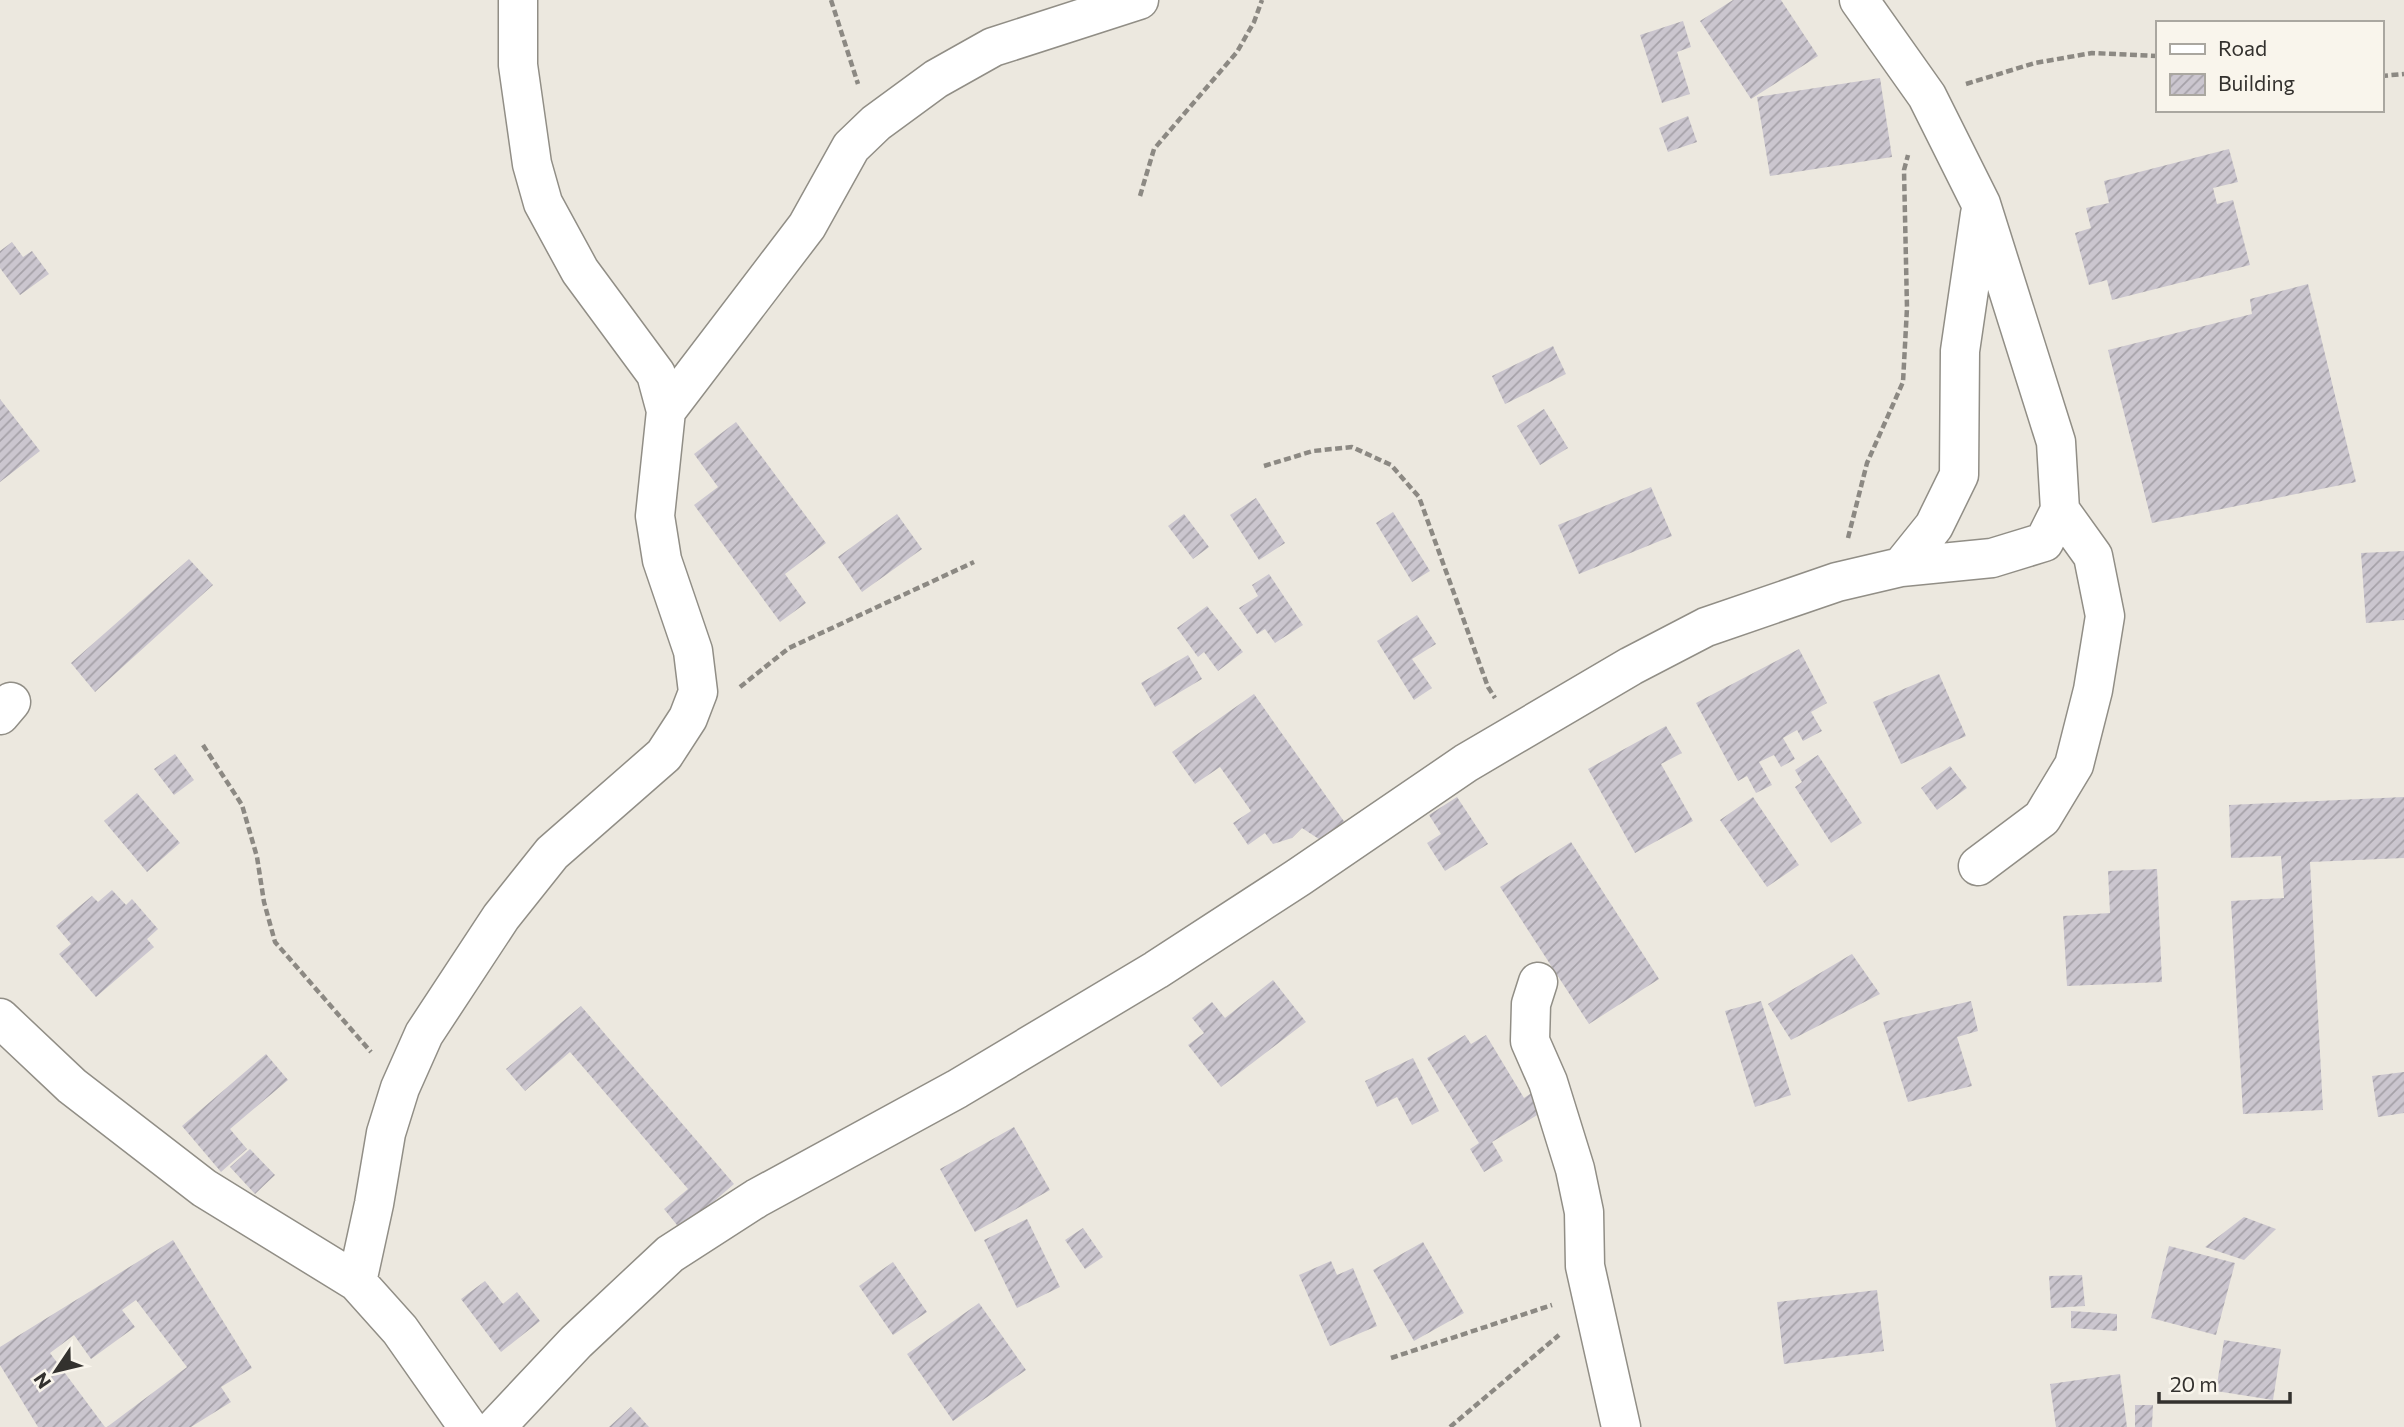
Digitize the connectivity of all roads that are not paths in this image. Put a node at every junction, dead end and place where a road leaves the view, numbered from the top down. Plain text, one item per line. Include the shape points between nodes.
1 (518, 0) edge
2 (1139, 0) edge
3 (1859, 0) edge
4 (1981, 204) junction
5 (666, 411) junction
6 (2060, 509) junction
7 (1900, 567) junction
8 (1978, 866) dead end
9 (1538, 982) dead end
10 (0, 1018) edge
11 (357, 1282) junction
12 (468, 1427) edge
13 (496, 1427) edge
14 (1620, 1427) edge

1 - 5 street via 518,65 531,164 543,203 580,271 656,374
2 - 5 street via 993,47 936,79 876,122 852,147 807,226
3 - 4 street via 1927,96
4 - 6 street via 2056,442
4 - 7 street via 1960,351 1959,475 1934,526
5 - 11 street via 655,516 662,560 693,651 698,692 688,718 664,755 552,853 501,917 424,1034 386,1133
6 - 7 street via 2044,542 1992,558
6 - 8 street via 2093,556 2105,616 2093,690 2074,765 2042,818
7 - 13 street via 1838,582 1706,627 1466,763 1156,970 957,1089 757,1198 670,1254 576,1342
9 - 14 street via 1531,1004 1530,1041 1575,1169 1584,1212 1585,1266
10 - 11 street via 72,1086 204,1188
11 - 12 street via 400,1330

